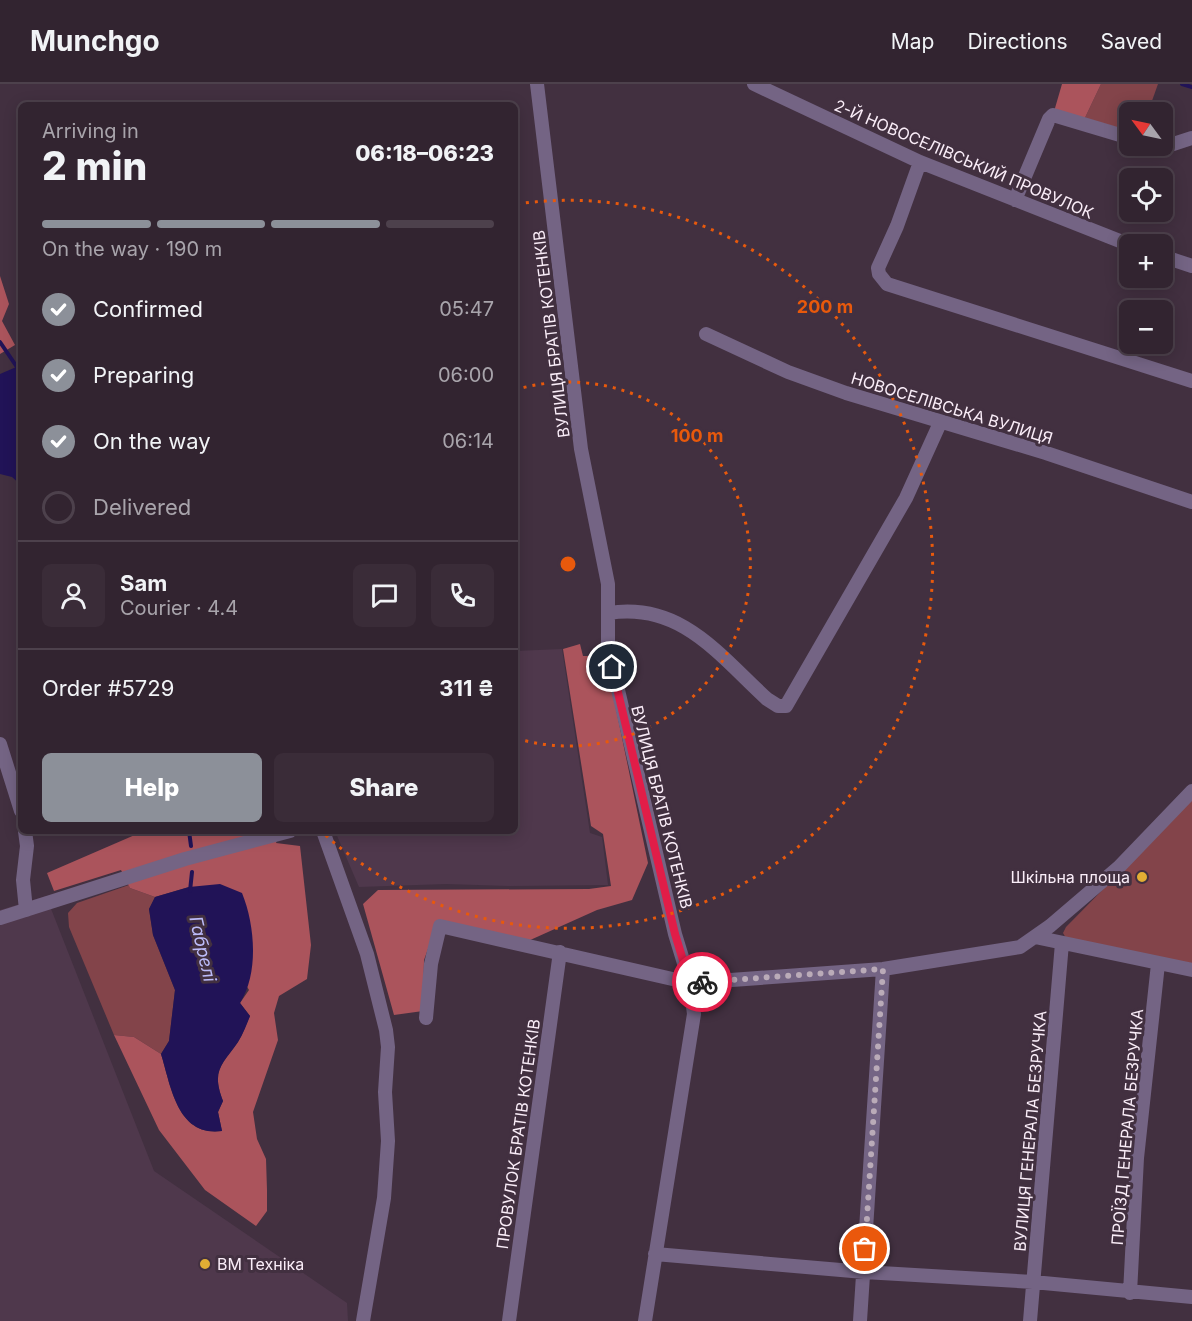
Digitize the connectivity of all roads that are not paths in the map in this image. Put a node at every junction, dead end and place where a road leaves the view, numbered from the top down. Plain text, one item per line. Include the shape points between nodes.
1 (537, 84) edge
2 (754, 84) edge
3 (1119, 135) edge
4 (1192, 138) edge
5 (1173, 144) edge
6 (920, 162) junction
7 (1015, 200) junction
8 (1119, 241) edge
9 (1173, 260) edge
10 (1192, 266) edge
11 (706, 334) dead end
12 (1192, 381) edge
13 (940, 423) junction
14 (1192, 502) edge
15 (609, 613) junction
16 (0, 744) edge
17 (1192, 791) edge
18 (18, 801) edge
19 (25, 834) edge
20 (279, 834) edge
21 (324, 834) edge
22 (26, 910) junction
23 (0, 918) edge
24 (1035, 937) junction
25 (1062, 943) junction
26 (560, 952) junction
27 (1158, 964) junction
28 (883, 969) junction
29 (1192, 970) edge
30 (690, 983) junction
31 (426, 1018) dead end
32 (655, 1254) junction
33 (864, 1272) junction
34 (1033, 1282) junction
35 (1130, 1293) junction
36 (1192, 1297) edge
37 (363, 1321) edge
38 (509, 1321) edge
39 (645, 1321) edge
40 (860, 1321) edge
41 (1030, 1321) edge

1 - 15 street, ВУЛИЦЯ БРАТІВ КОТЕНКІВ via 581,450 608,584
2 - 6 street, 2-Й НОВОСЕЛІВСЬКИЙ ПРОВУЛОК
3 - 7 street via 1053,115
4 - 5 street
6 - 7 street, 2-Й НОВОСЕЛІВСЬКИЙ ПРОВУЛОК
6 - 12 street via 878,268 887,284
7 - 8 street, 2-Й НОВОСЕЛІВСЬКИЙ ПРОВУЛОК
9 - 10 street
11 - 13 street, НОВОСЕЛІВСЬКА ВУЛИЦЯ via 788,372
13 - 14 street, НОВОСЕЛІВСЬКА ВУЛИЦЯ via 1046,453
13 - 15 street via 906,498 786,706 766,699 693,631 675,621 646,612
15 - 30 street, ВУЛИЦЯ БРАТІВ КОТЕНКІВ via 608,647 616,687
16 - 18 street
17 - 24 street via 1119,867
19 - 22 street
20 - 22 street via 185,859
21 - 37 street via 367,954 387,1039 384,1198
22 - 23 street
24 - 25 street
24 - 28 street via 1020,947
25 - 27 street
25 - 34 street, ВУЛИЦЯ ГЕНЕРАЛА БЕЗРУЧКА
26 - 30 street
26 - 31 street via 440,926 430,964
26 - 38 street, ПРОВУЛОК БРАТІВ КОТЕНКІВ
27 - 29 street
27 - 35 street, ПРОЇЗД ГЕНЕРАЛА БЕЗРУЧКА via 1137,1158
28 - 30 street
28 - 33 street
30 - 32 street, ВУЛИЦЯ БРАТІВ КОТЕНКІВ via 693,1033
32 - 33 street
32 - 39 street, ВУЛИЦЯ БРАТІВ КОТЕНКІВ
33 - 34 street
33 - 40 street
34 - 35 street
34 - 41 street, ВУЛИЦЯ ГЕНЕРАЛА БЕЗРУЧКА
35 - 36 street

